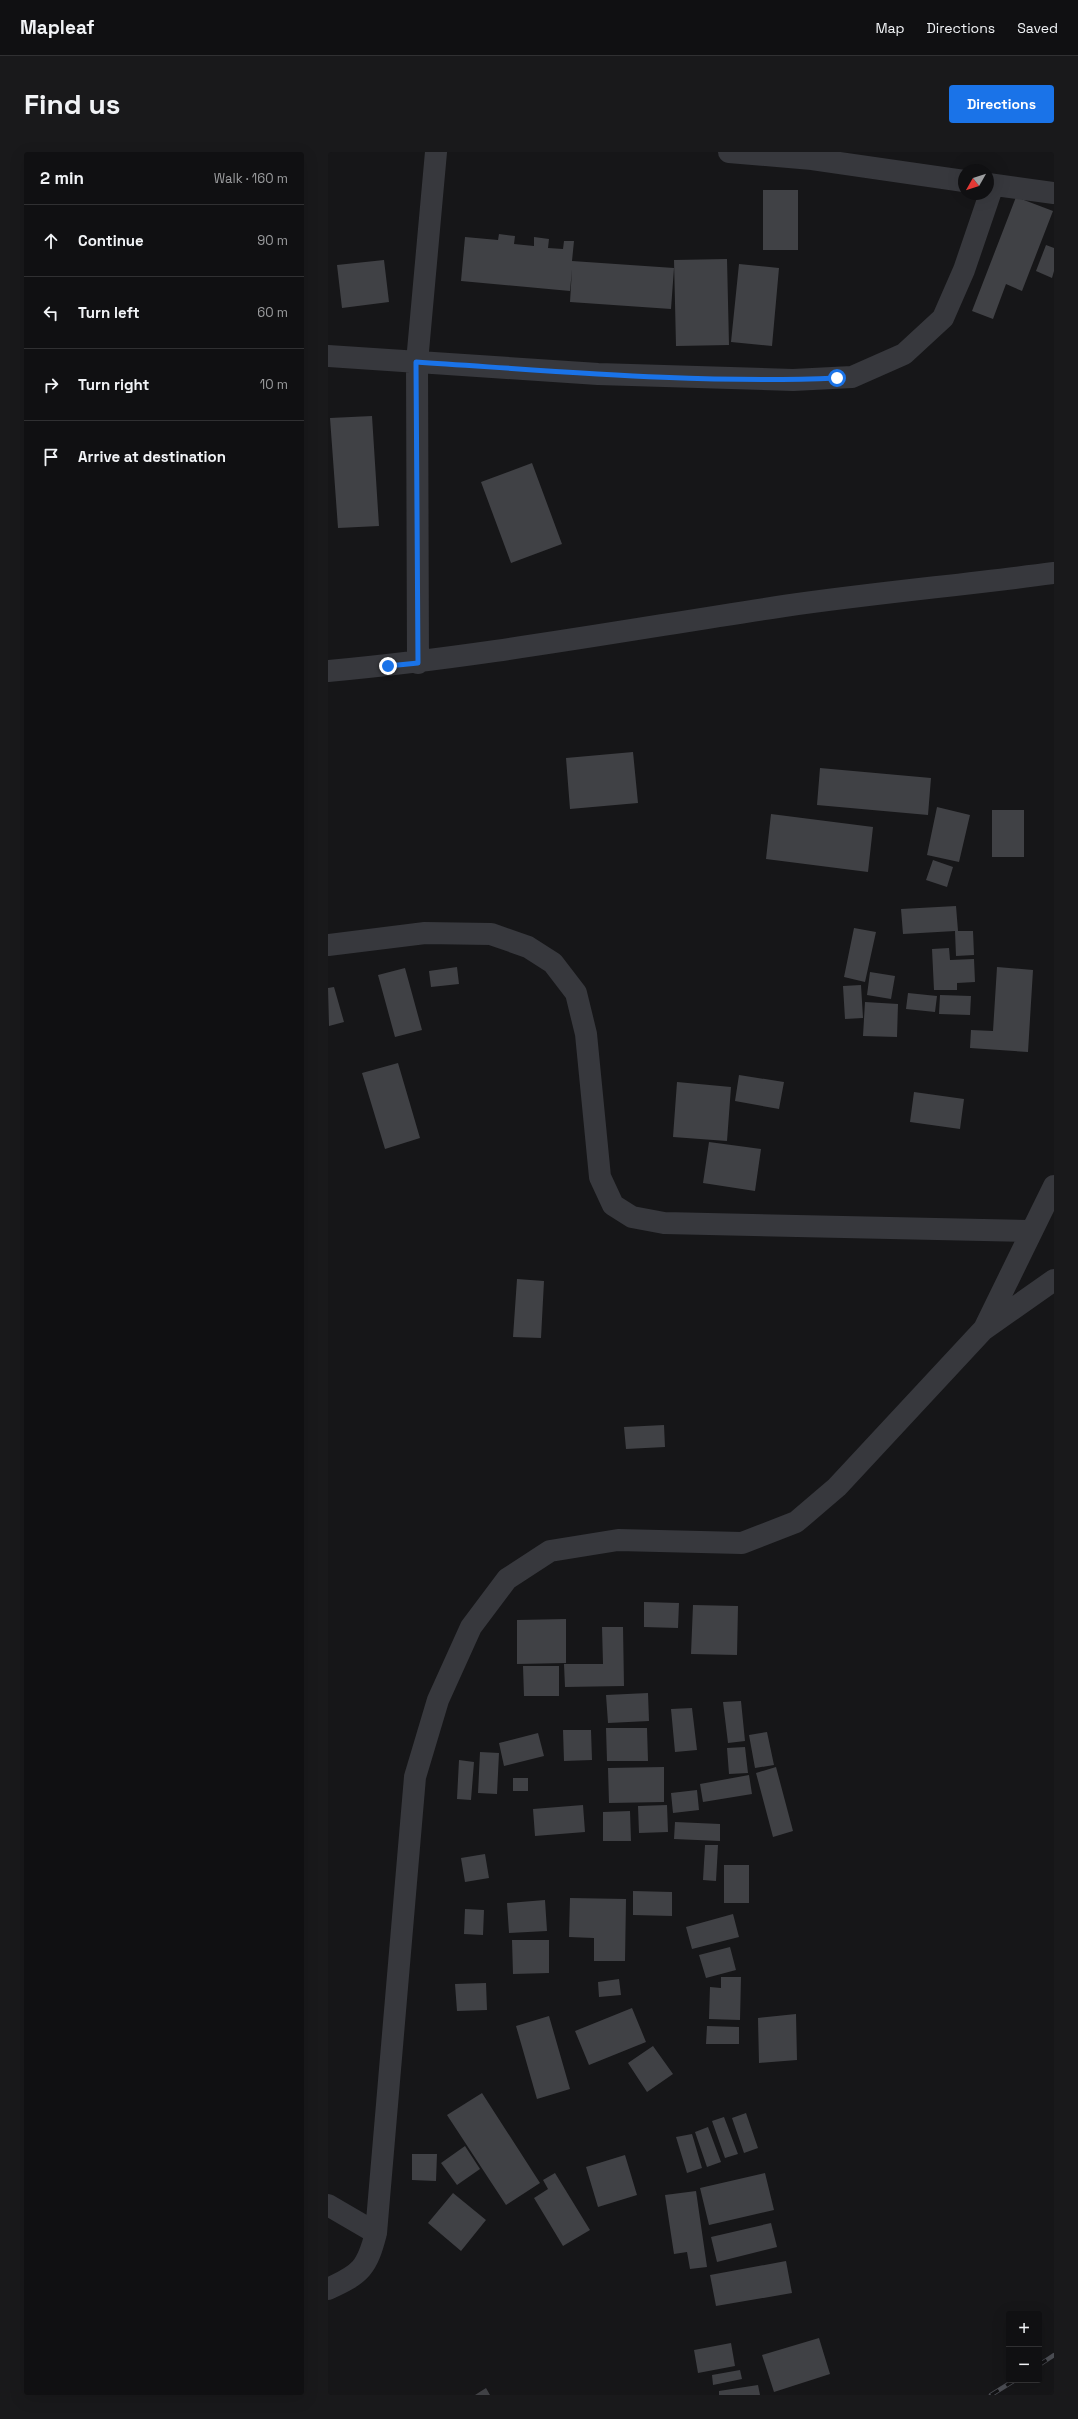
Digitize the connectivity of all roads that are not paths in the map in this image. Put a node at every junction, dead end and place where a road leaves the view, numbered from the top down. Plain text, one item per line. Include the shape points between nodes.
1 (436, 152) edge
2 (729, 152) edge
3 (958, 180) edge
4 (994, 185) edge
5 (1054, 193) edge
6 (986, 200) edge
7 (328, 356) edge
8 (416, 362) junction
9 (1054, 572) edge
10 (418, 663) junction
11 (328, 671) edge
12 (328, 945) edge
13 (1054, 1186) edge
14 (1030, 1231) junction
15 (1054, 1280) edge
16 (984, 1330) junction
17 (328, 2205) edge
18 (376, 2233) junction
19 (328, 2289) edge

1 - 8 street
2 - 3 street via 812,159
4 - 5 street
6 - 8 street via 964,270 943,318 904,354 852,377 793,380 606,374
7 - 8 street
8 - 10 street
9 - 10 street via 785,606
10 - 11 street
12 - 14 street via 425,933 491,934 528,947 553,963 576,993 586,1034 600,1177 613,1205 632,1217 664,1223
13 - 14 street
14 - 16 street
15 - 16 street
16 - 18 street via 837,1487 796,1522 742,1543 618,1540 550,1551 507,1579 471,1627 438,1700 415,1777
17 - 18 street
18 - 19 street via 370,2258 362,2269 353,2277

